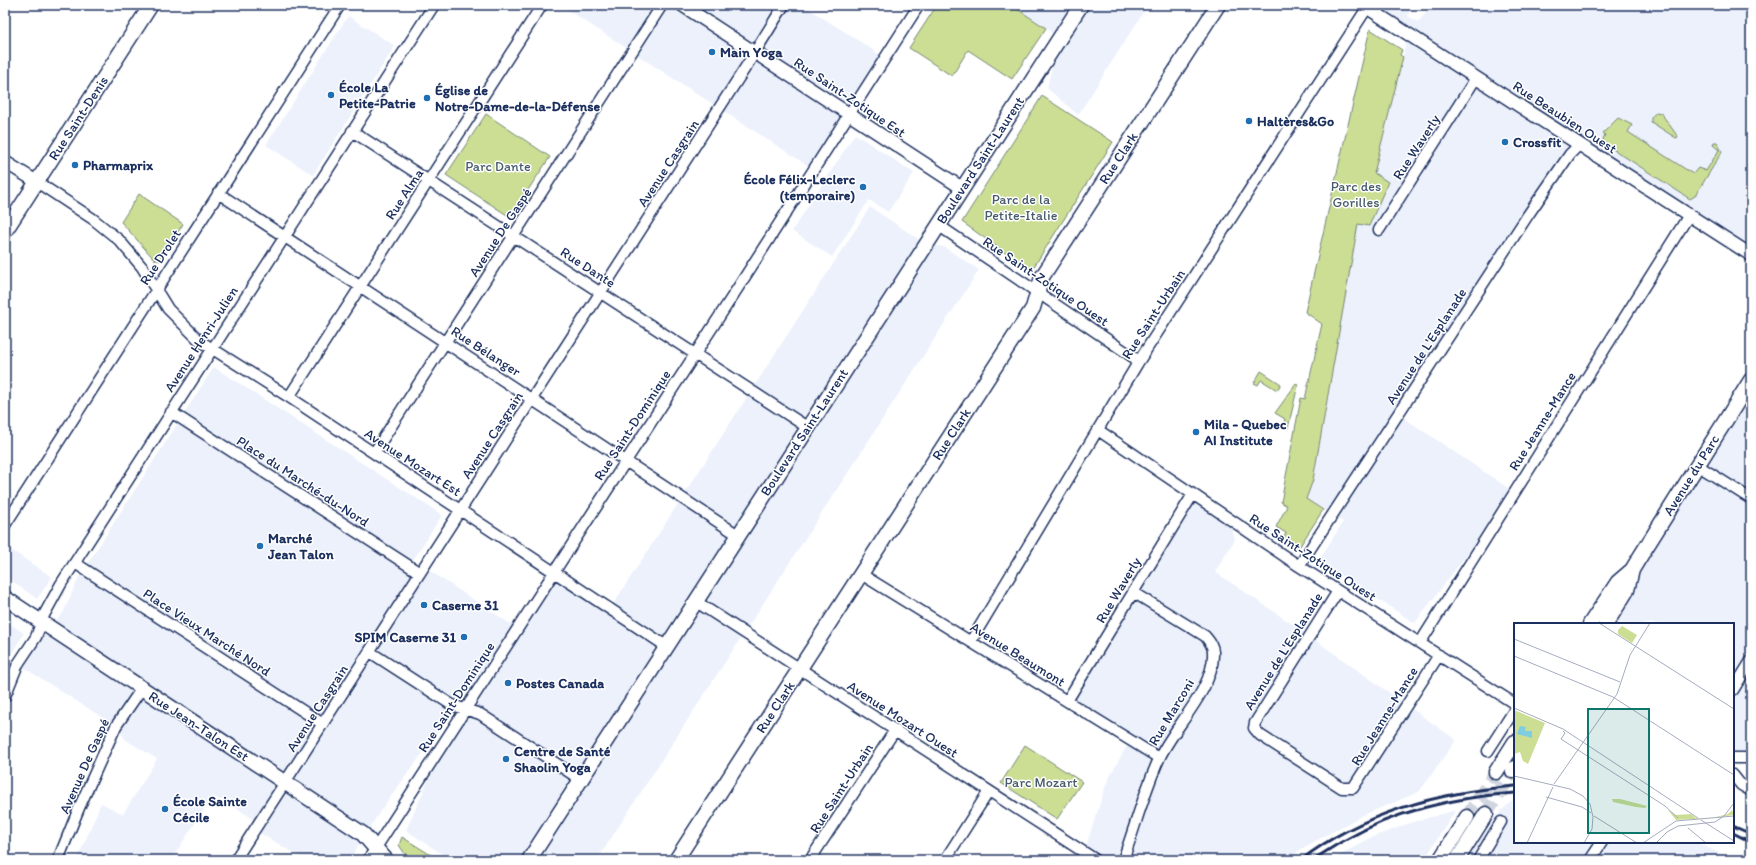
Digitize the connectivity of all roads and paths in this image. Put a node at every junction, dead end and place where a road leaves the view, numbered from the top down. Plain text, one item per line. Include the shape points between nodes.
1 (151, 5) edge
2 (340, 5) edge
3 (434, 5) edge
4 (542, 5) edge
5 (662, 5) edge
6 (682, 5) edge
7 (784, 5) edge
8 (919, 5) edge
9 (1081, 5) edge
10 (1218, 5) edge
11 (1365, 7) edge
12 (756, 52) junction
13 (1476, 78) junction
14 (849, 114) junction
15 (352, 131) junction
16 (1580, 145) junction
17 (5, 162) edge
18 (429, 180) junction
19 (37, 182) junction
20 (962, 188) junction
21 (218, 194) junction
22 (1689, 215) junction
23 (938, 225) junction
24 (1379, 230) dead end
25 (5, 231) edge
26 (514, 236) junction
27 (284, 237) junction
28 (1751, 255) edge
29 (360, 287) junction
30 (156, 290) junction
31 (601, 292) junction
32 (1037, 292) junction
33 (445, 342) junction
34 (212, 349) junction
35 (695, 354) junction
36 (1139, 361) junction
37 (1751, 380) edge
38 (288, 397) junction
39 (532, 400) junction
40 (171, 412) junction
41 (807, 427) junction
42 (1098, 430) junction
43 (374, 453) junction
44 (625, 461) junction
45 (1697, 465) junction
46 (1193, 494) junction
47 (1751, 499) edge
48 (461, 510) junction
49 (5, 525) edge
50 (738, 534) junction
51 (75, 563) junction
52 (1299, 566) junction
53 (1632, 570) junction
54 (553, 572) junction
55 (420, 573) junction
56 (861, 574) junction
57 (1338, 591) junction
58 (1133, 592) junction
59 (5, 598) edge
60 (695, 601) junction
61 (42, 622) junction
62 (1591, 623) edge
63 (1607, 623) edge
64 (971, 641) junction
65 (1420, 643) junction
66 (666, 646) junction
67 (370, 652) junction
68 (1439, 655) junction
69 (1751, 661) edge
70 (800, 669) junction
71 (142, 688) junction
72 (1734, 688) edge
73 (5, 696) edge
74 (1067, 701) junction
75 (1514, 703) edge
76 (465, 709) junction
77 (1514, 711) edge
78 (324, 724) junction
79 (895, 730) junction
80 (1514, 744) edge
81 (1488, 751) dead end
82 (1159, 758) junction
83 (1734, 758) edge
84 (1751, 758) edge
85 (1496, 772) tunnel mouth
86 (1734, 776) edge
87 (580, 779) junction
88 (286, 783) junction
89 (1350, 789) joint
90 (989, 791) junction
91 (1751, 791) edge
92 (1486, 814) tunnel mouth
93 (1467, 817) tunnel mouth
94 (1501, 822) dead end
95 (1601, 843) edge
96 (376, 847) junction
97 (58, 860) edge
98 (235, 860) edge
99 (368, 860) edge
100 (386, 860) edge
101 (529, 860) edge
102 (676, 860) edge
103 (810, 860) edge
104 (945, 860) edge
105 (1096, 860) edge
106 (1123, 860) edge
107 (1440, 860) edge
108 (1457, 860) edge
109 (1478, 860) edge
110 (1590, 860) edge

1 - 19 main road, Rue Saint-Denis
2 - 21 street, Rue Drolet
3 - 15 street, Avenue Henri-Julien
4 - 18 street, Rue Alma
5 - 26 street, Avenue De Gaspé
6 - 12 street, Rue Saint-Zotique Est
7 - 12 street, Avenue Casgrain
8 - 14 street, Rue Saint-Dominique
9 - 20 main road, Boulevard Saint-Laurent
10 - 32 main road, Rue Clark via 1042,277
11 - 13 street, Rue Beaubien Ouest
11 - 36 street, Rue Saint-Urbain
12 - 14 street, Rue Saint-Zotique Est
12 - 31 street, Avenue Casgrain
13 - 16 street, Rue Beaubien Ouest
13 - 24 street, Rue Waverly
14 - 20 street, Rue Saint-Zotique Est
14 - 35 street, Rue Saint-Dominique
15 - 18 street, Rue Dante
15 - 27 street, Avenue Henri-Julien
16 - 22 street, Rue Beaubien Ouest
16 - 52 street, Avenue de L'Esplanade via 1570,154 1528,215
17 - 19 street
18 - 26 street, Rue Dante
18 - 29 street, Rue Alma
19 - 25 main road, Rue Saint-Denis
19 - 30 street via 109,231 138,262
20 - 23 main road, Boulevard Saint-Laurent
21 - 27 street, Rue Bélanger
21 - 30 street, Rue Drolet
22 - 28 street, Rue Beaubien Ouest
22 - 65 street, Rue Jeanne-Mance
23 - 32 street, Rue Saint-Zotique Ouest
23 - 41 main road, Boulevard Saint-Laurent
26 - 31 street, Rue Dante
26 - 33 street, Avenue De Gaspé
27 - 29 street, Rue Bélanger
27 - 34 street, Avenue Henri-Julien
29 - 33 street, Rue Bélanger
29 - 38 street, Rue Alma
30 - 34 street, Avenue Mozart Est via 178,320
30 - 49 street, Rue Drolet
31 - 35 street, Rue Dante
31 - 39 street, Avenue Casgrain
32 - 36 street, Rue Saint-Zotique Ouest
32 - 56 main road, Rue Clark via 1033,308
33 - 39 street, Rue Bélanger
33 - 43 street, Avenue De Gaspé
34 - 38 street, Avenue Mozart Est
34 - 40 street, Avenue Henri-Julien
35 - 41 street, Rue Dante
35 - 44 street, Rue Saint-Dominique
36 - 42 street, Rue Saint-Urbain
37 - 45 main road, Avenue du Parc
38 - 43 street, Avenue Mozart Est
39 - 44 street, Rue Bélanger
39 - 48 street, Avenue Casgrain
40 - 51 street, Avenue Henri-Julien
40 - 55 street, Place du Marché-du-Nord
41 - 50 main road, Boulevard Saint-Laurent
42 - 46 street, Rue Saint-Zotique Ouest
42 - 64 street, Rue Saint-Urbain
43 - 48 street, Avenue Mozart Est
44 - 50 street, Rue Bélanger
44 - 54 street, Rue Saint-Dominique
45 - 47 street
45 - 53 main road, Avenue du Parc
46 - 52 street, Rue Saint-Zotique Ouest
46 - 58 street, Rue Waverly
48 - 54 street, Avenue Mozart Est
48 - 55 street, Avenue Casgrain
50 - 60 main road, Boulevard Saint-Laurent
51 - 61 street, Avenue Henri-Julien
51 - 78 street, Place Vieux Marché Nord
52 - 57 street, Rue Saint-Zotique Ouest
53 - 62 main road, Avenue du Parc via 1618,582
53 - 63 main road, Avenue du Parc via 1627,590
54 - 66 street, Avenue Mozart Est
54 - 76 street, Rue Saint-Dominique
55 - 67 street, Avenue Casgrain
56 - 64 street, Avenue Beaumont
56 - 70 main road, Rue Clark
57 - 65 street, Rue Saint-Zotique Ouest
57 - 89 street, Avenue de L'Esplanade via 1256,718 1254,728 1260,735 1342,788
58 - 74 street, Rue Waverly
58 - 82 street, Rue Marconi via 1205,636 1213,652 1202,691
59 - 61 main road, Rue Jean-Talon Est
60 - 66 main road, Boulevard Saint-Laurent
60 - 70 street, Avenue Mozart Ouest
61 - 71 main road, Rue Jean-Talon Est
61 - 73 street, Avenue Henri-Julien via 36,637 18,664
64 - 74 street, Avenue Beaumont
65 - 68 street, Rue Saint-Zotique Ouest
66 - 87 main road, Boulevard Saint-Laurent
67 - 76 street via 452,705
67 - 78 street, Avenue Casgrain
68 - 75 street, Rue Saint-Zotique Ouest
68 - 89 street, Rue Jeanne-Mance via 1356,785
69 - 72 street
70 - 79 street, Avenue Mozart Ouest
70 - 102 main road, Rue Clark
71 - 88 main road, Rue Jean-Talon Est
71 - 97 street, Avenue De Gaspé via 116,726
74 - 82 street, Avenue Beaumont
76 - 87 street via 480,714
76 - 96 street, Rue Saint-Dominique
77 - 81 street
78 - 88 street, Avenue Casgrain
79 - 90 street, Avenue Mozart Ouest
79 - 103 street, Rue Saint-Urbain
80 - 85 main road
82 - 106 street, Rue Marconi
83 - 84 street
86 - 91 street via 1741,785
87 - 101 main road, Boulevard Saint-Laurent
88 - 96 main road, Rue Jean-Talon Est via 363,834
88 - 98 street, Avenue Casgrain
90 - 104 street
90 - 105 street, Avenue Mozart Ouest
92 - 108 main road
93 - 107 main road
94 - 109 street
95 - 110 street
96 - 99 street, Rue Saint-Dominique
96 - 100 main road, Rue Jean-Talon Est

